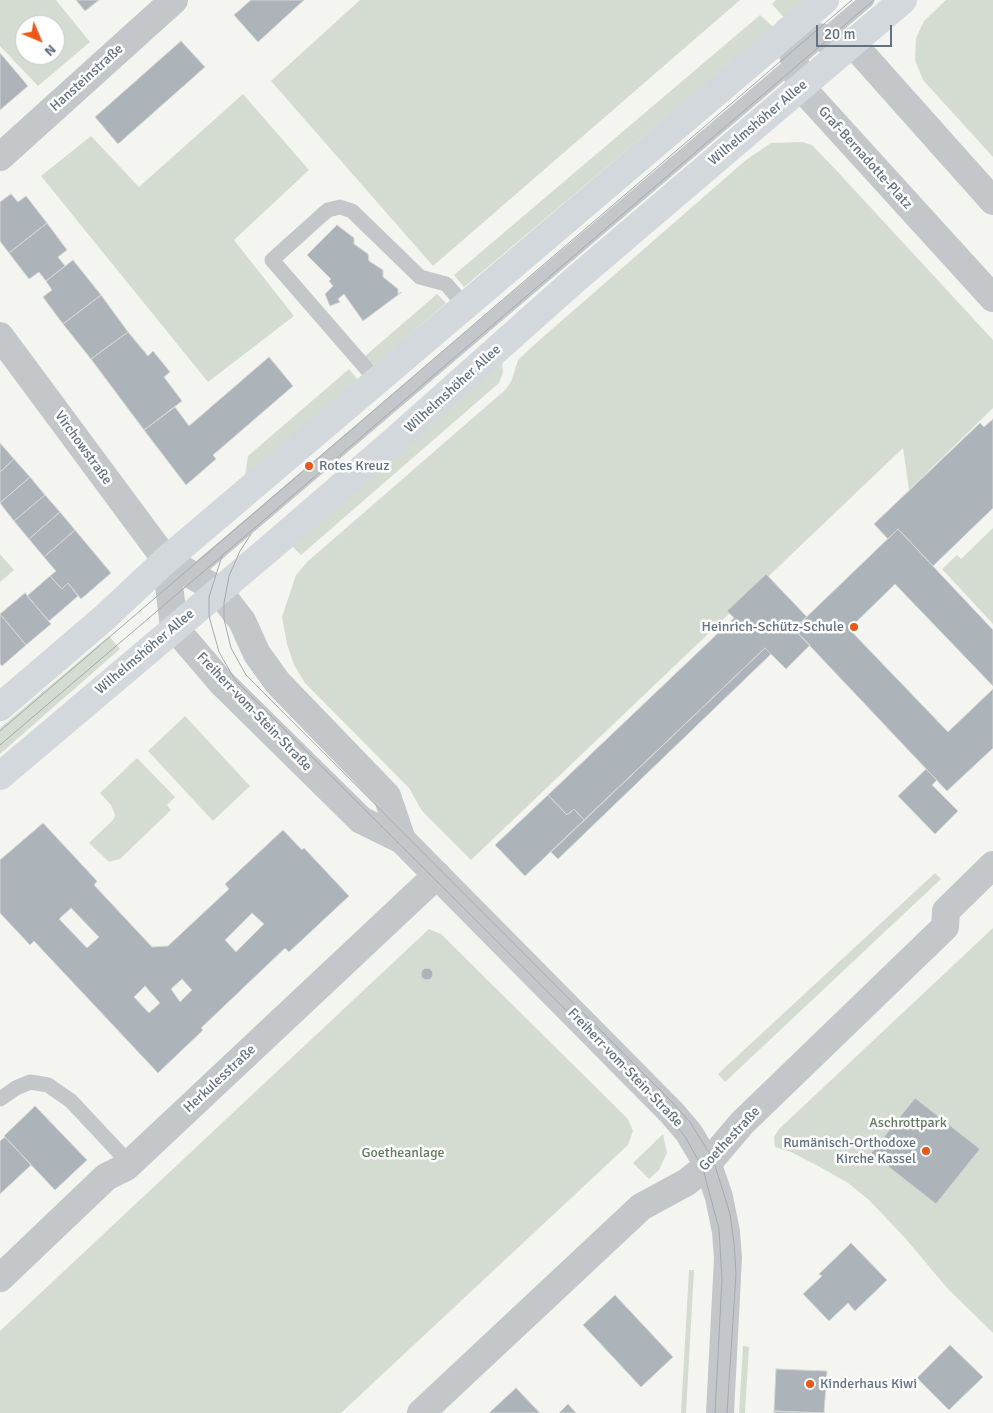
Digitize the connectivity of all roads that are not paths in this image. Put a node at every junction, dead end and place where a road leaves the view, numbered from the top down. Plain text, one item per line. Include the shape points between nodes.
1 (174, 0) edge
2 (825, 0) edge
3 (868, 0) edge
4 (903, 0) edge
5 (788, 32) junction
6 (823, 38) junction
7 (852, 44) junction
8 (798, 74) junction
9 (0, 157) edge
10 (993, 201) edge
11 (993, 298) edge
12 (466, 307) junction
13 (0, 336) edge
14 (378, 382) junction
15 (166, 560) junction
16 (191, 575) junction
17 (218, 590) junction
18 (170, 594) junction
19 (174, 628) junction
20 (0, 707) edge
21 (0, 776) edge
22 (402, 840) junction
23 (993, 865) edge
24 (437, 875) junction
25 (0, 1099) edge
26 (130, 1164) junction
27 (708, 1165) junction
28 (0, 1278) edge
29 (421, 1413) edge
30 (720, 1413) edge

1 - 9 street, Hansteinstraße
2 - 5 main road
3 - 6 lane
4 - 7 main road, Wilhelmshöher Allee
5 - 6 street
5 - 8 street, Graf-Bernadotte-Platz
5 - 12 main road
6 - 7 street
6 - 8 lane
7 - 8 main road, Wilhelmshöher Allee
7 - 10 street
8 - 11 street, Graf-Bernadotte-Platz
8 - 16 lane
8 - 17 main road, Wilhelmshöher Allee via 396,440
12 - 14 main road
12 - 14 lane via 446,284 420,277 352,211 340,207 322,215 272,260
13 - 15 street, Virchowstraße
14 - 15 main road
15 - 16 street, Freiherr-vom-Stein-Straße
15 - 18 street
15 - 20 main road
16 - 17 street, Freiherr-vom-Stein-Straße
16 - 18 lane
17 - 19 main road, Wilhelmshöher Allee
17 - 22 street, Freiherr-vom-Stein-Straße via 242,621 257,654 278,683 387,796
18 - 19 street
19 - 21 main road, Wilhelmshöher Allee
19 - 22 street, Freiherr-vom-Stein-Straße via 221,682 361,820
22 - 24 street, Freiherr-vom-Stein-Straße
23 - 27 street, Goethestraße via 946,911 946,927 742,1123
24 - 26 street, Herkulesstraße
24 - 27 street, Freiherr-vom-Stein-Straße via 672,1114
25 - 26 lane via 30,1082 48,1085 71,1101
26 - 28 street, Herkulesstraße via 106,1177
27 - 29 street, Goethestraße via 686,1182 641,1207
27 - 30 street, Freiherr-vom-Stein-Straße via 723,1214 728,1258

